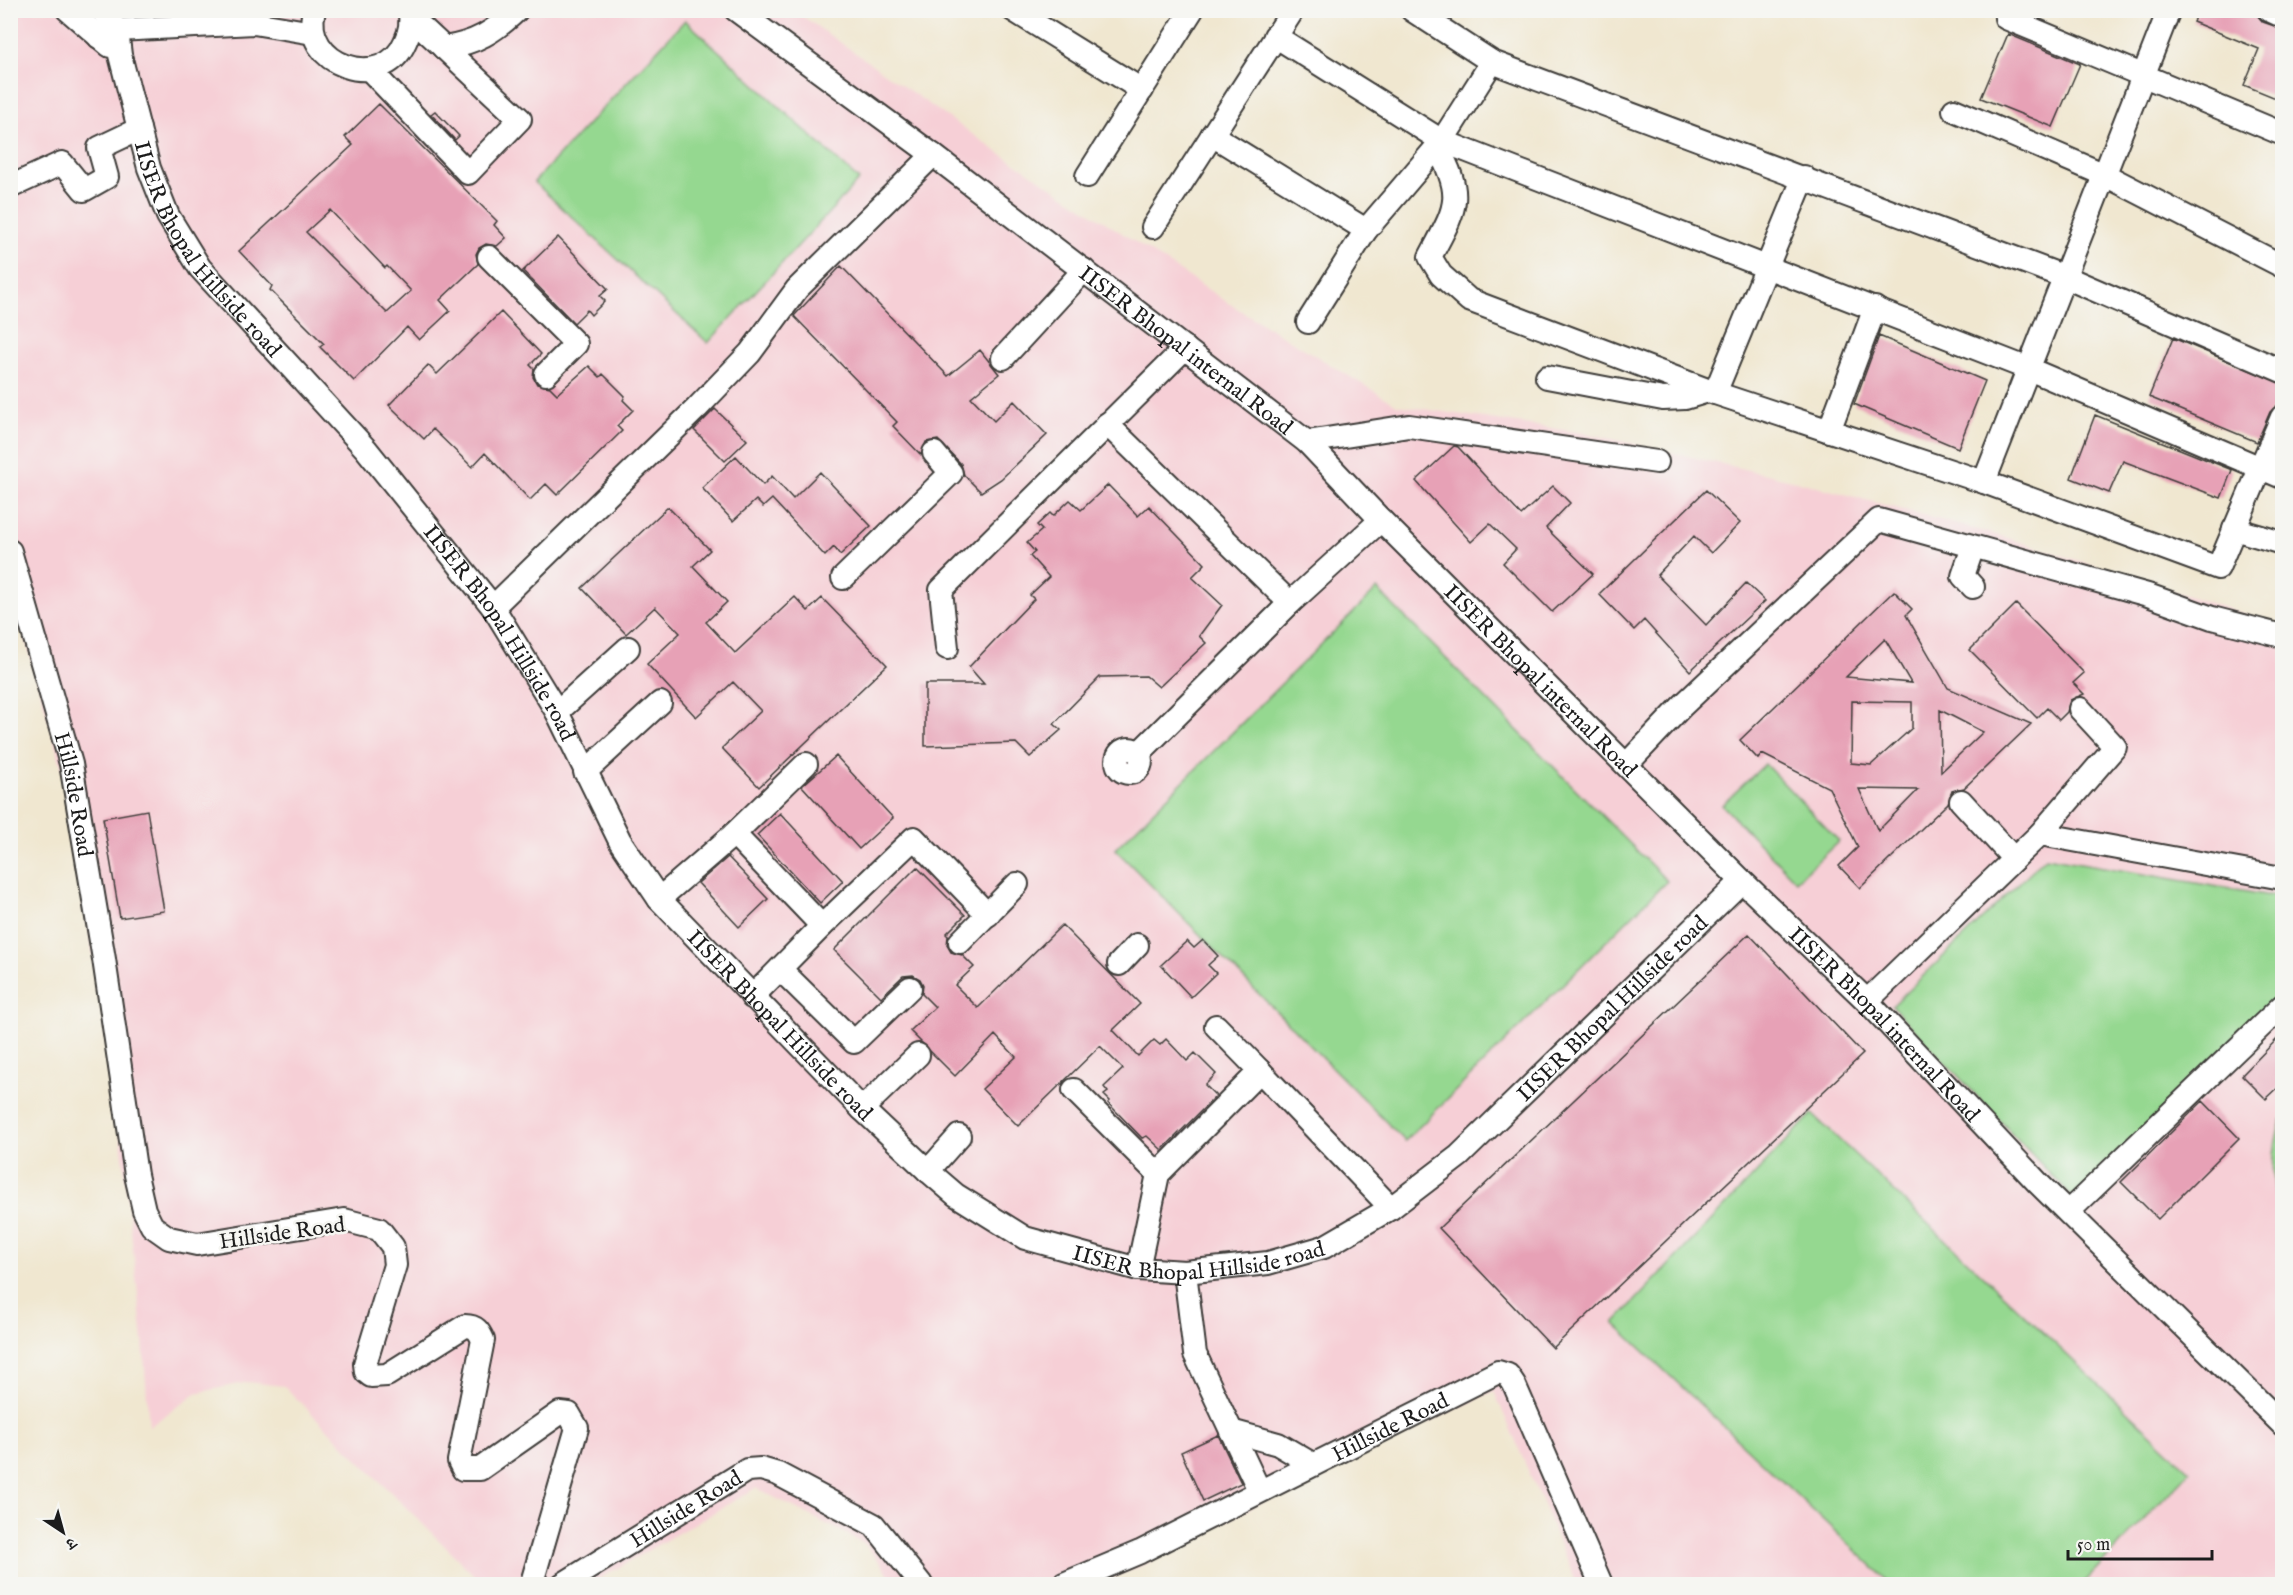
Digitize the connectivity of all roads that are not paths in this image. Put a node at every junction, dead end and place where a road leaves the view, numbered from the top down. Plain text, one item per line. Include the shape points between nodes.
1 (102, 10) edge
2 (314, 10) edge
3 (517, 10) edge
4 (736, 10) edge
5 (1013, 10) edge
6 (1192, 10) edge
7 (1293, 10) edge
8 (1412, 10) edge
9 (2169, 10) edge
10 (2269, 10) edge
11 (81, 14) edge
12 (410, 14) edge
13 (2283, 16) edge
14 (2006, 18) dead end
15 (108, 33) junction
16 (313, 33) junction
17 (1275, 36) junction
18 (444, 48) junction
19 (1491, 62) junction
20 (369, 69) junction
21 (2144, 76) junction
22 (1142, 90) junction
23 (1954, 110) dead end
24 (139, 129) junction
25 (2278, 132) dead end
26 (1212, 135) junction
27 (1440, 144) junction
28 (933, 155) junction
29 (2105, 175) junction
30 (1087, 176) dead end
31 (1804, 177) junction
32 (10, 187) edge
33 (1153, 227) dead end
34 (1366, 230) junction
35 (489, 257) dead end
36 (2283, 266) edge
37 (1767, 267) junction
38 (1084, 270) junction
39 (2065, 277) junction
40 (1875, 308) junction
41 (1308, 322) dead end
42 (1185, 348) junction
43 (1003, 358) dead end
44 (2029, 369) junction
45 (2283, 371) edge
46 (546, 374) dead end
47 (1547, 377) dead end
48 (1711, 392) junction
49 (2283, 417) edge
50 (1107, 424) junction
51 (1829, 431) junction
52 (1307, 442) junction
53 (934, 453) dead end
54 (1657, 462) dead end
55 (2261, 468) junction
56 (2283, 477) edge
57 (1984, 482) junction
58 (1381, 520) junction
59 (2235, 530) junction
60 (2283, 543) edge
61 (1973, 547) junction
62 (10, 551) edge
63 (843, 578) dead end
64 (1973, 587) dead end
65 (1290, 603) junction
66 (493, 608) junction
67 (2283, 636) edge
68 (628, 648) dead end
69 (947, 648) dead end
70 (660, 703) dead end
71 (2080, 710) dead end
72 (557, 712) junction
73 (1139, 753) dead end
74 (806, 764) dead end
75 (1627, 764) junction
76 (585, 772) junction
77 (1961, 801) dead end
78 (734, 834) junction
79 (2040, 834) junction
80 (2014, 859) junction
81 (2283, 878) edge
82 (1742, 881) junction
83 (1017, 884) dead end
84 (659, 899) junction
85 (988, 915) junction
86 (822, 926) junction
87 (960, 942) dead end
88 (1137, 945) dead end
89 (1119, 964) dead end
90 (780, 969) junction
91 (910, 988) dead end
92 (752, 997) junction
93 (1867, 1001) junction
94 (2283, 1006) edge
95 (1216, 1026) dead end
96 (918, 1055) dead end
97 (1260, 1071) junction
98 (1074, 1090) dead end
99 (862, 1109) junction
100 (960, 1136) dead end
101 (928, 1171) junction
102 (1158, 1174) junction
103 (1391, 1208) junction
104 (2068, 1212) junction
105 (1138, 1269) junction
106 (1185, 1272) junction
107 (2283, 1424) edge
108 (1231, 1431) junction
109 (1312, 1464) junction
110 (1259, 1491) junction
111 (534, 1584) edge
112 (563, 1584) edge
113 (921, 1584) edge
114 (1064, 1584) edge
115 (1601, 1584) edge

1 - 15 street
2 - 16 street
3 - 18 street via 493,33
4 - 28 street, IISER Bhopal internal Road
5 - 22 street
6 - 22 street
7 - 17 street
8 - 19 street
9 - 21 street
10 - 13 street
11 - 15 street
12 - 18 street
12 - 20 street via 403,48 392,60
14 - 21 street
15 - 16 street via 254,23
15 - 24 street, IISER Bhopal Hillside road via 120,55
16 - 20 street via 331,60 345,68
17 - 26 street
17 - 27 street
18 - 20 street via 520,119 468,173
19 - 27 street
19 - 31 street
21 - 25 street
21 - 29 street
22 - 30 street
23 - 29 street
24 - 32 street via 99,148 107,177 84,190 62,163
24 - 66 street, IISER Bhopal Hillside road via 168,216 200,268 366,449
26 - 33 street
26 - 34 street
27 - 34 street
27 - 37 street
27 - 48 street via 1452,173 1455,200 1430,257 1454,288 1470,300
28 - 38 street, IISER Bhopal internal Road
28 - 66 street via 797,289 750,353 697,408
29 - 36 street
29 - 39 street
31 - 37 street
31 - 39 street
34 - 41 street
35 - 46 street via 538,297 576,344
37 - 40 street
37 - 48 street
38 - 42 street, IISER Bhopal internal Road
38 - 43 street
39 - 44 street
39 - 45 street
40 - 44 street
40 - 51 street
42 - 50 street
42 - 52 street, IISER Bhopal internal Road
44 - 55 street
44 - 57 street
47 - 48 street via 1663,399
48 - 51 street
49 - 55 street
50 - 65 street
50 - 69 street via 941,590
51 - 57 street
52 - 54 street via 1408,426
52 - 58 street, IISER Bhopal internal Road
53 - 63 street via 951,472
55 - 56 street
55 - 59 street
57 - 59 street via 2218,568
58 - 65 street
58 - 75 street, IISER Bhopal internal Road
59 - 60 street
61 - 64 street via 1963,576
61 - 67 street
61 - 75 street via 1879,520 1682,706
62 - 111 street, Hillside Road via 71,764 135,1175 152,1226 169,1238 197,1244 344,1220 379,1229 393,1247 395,1265 365,1364 366,1372 371,1376 387,1375 465,1326 480,1331 483,1340 459,1461 463,1469 480,1469 560,1413 569,1414 575,1421 577,1428
65 - 73 street
66 - 72 street, IISER Bhopal Hillside road
68 - 72 street
70 - 76 street
71 - 79 street via 2115,747
72 - 76 street, IISER Bhopal Hillside road
74 - 78 street
75 - 82 street, IISER Bhopal internal Road
76 - 84 street, IISER Bhopal Hillside road via 620,840
77 - 80 street
78 - 84 street
78 - 86 street
79 - 80 street
79 - 81 street
80 - 93 street
82 - 93 street, IISER Bhopal internal Road
82 - 103 street, IISER Bhopal Hillside road via 1459,1155
83 - 85 street
84 - 92 street, IISER Bhopal Hillside road
85 - 86 street via 914,838
85 - 87 street
86 - 90 street
88 - 89 street
90 - 91 street via 854,1042
90 - 92 street
92 - 99 street, IISER Bhopal Hillside road
93 - 104 street, IISER Bhopal internal Road
94 - 104 street
95 - 97 street
96 - 99 street
97 - 102 street
97 - 103 street
98 - 102 street
99 - 101 street, IISER Bhopal Hillside road
100 - 101 street
101 - 105 street, IISER Bhopal Hillside road via 956,1194 1025,1238
102 - 105 street
103 - 106 street, IISER Bhopal Hillside road via 1324,1247 1268,1263
104 - 107 street, IISER Bhopal internal Road
105 - 106 street, IISER Bhopal Hillside road
106 - 108 street via 1195,1354
108 - 109 street via 1278,1444
108 - 110 street
109 - 110 street, Hillside Road
109 - 115 street, Hillside Road via 1498,1372 1508,1374
110 - 114 street, Hillside Road via 1140,1552
112 - 113 street, Hillside Road via 755,1468 778,1474 874,1525

